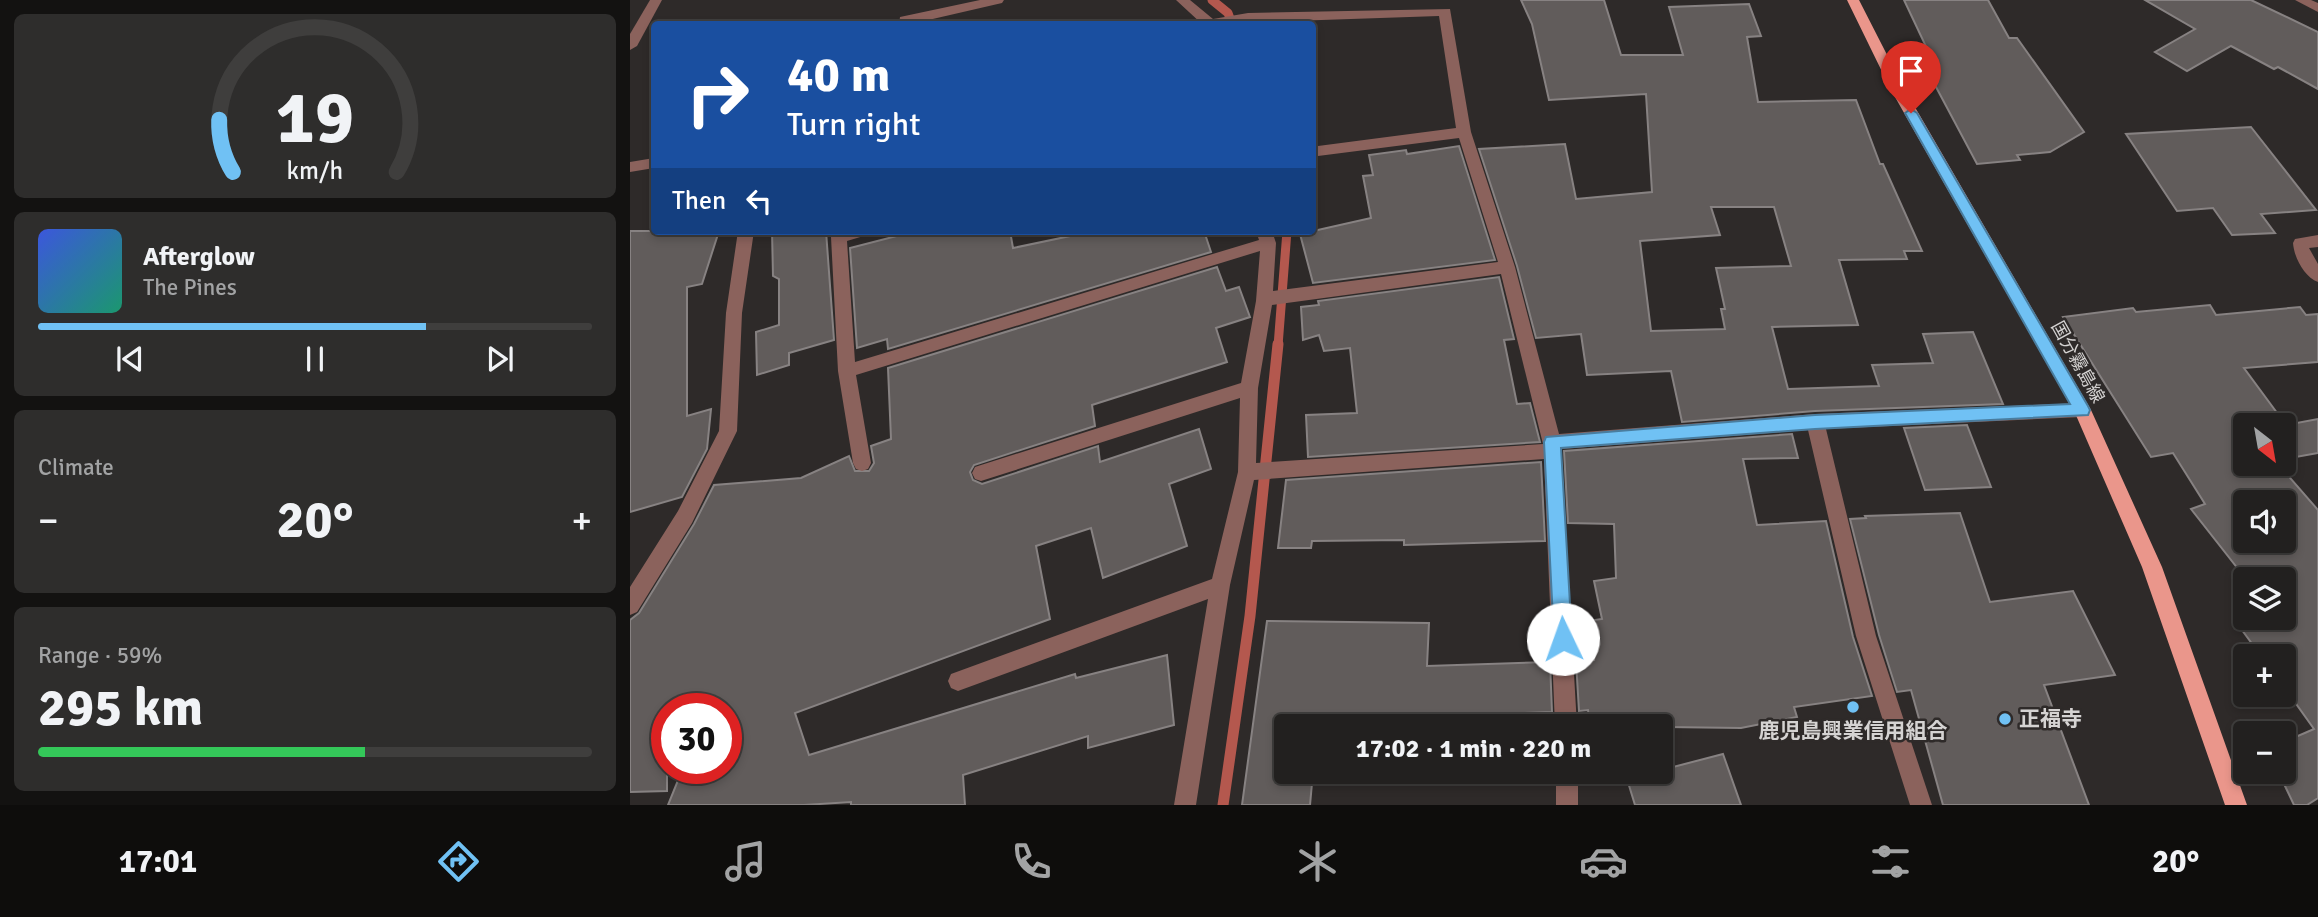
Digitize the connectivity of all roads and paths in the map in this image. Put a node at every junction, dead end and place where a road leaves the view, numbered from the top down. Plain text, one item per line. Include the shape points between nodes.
1 (656, 0) edge
2 (998, 0) edge
3 (1182, 0) edge
4 (1853, 0) edge
5 (2301, 0) edge
6 (2318, 9) edge
7 (905, 21) edge
8 (1206, 21) edge
9 (1222, 21) edge
10 (630, 46) edge
11 (1464, 132) junction
12 (1318, 151) dead end
13 (651, 164) edge
14 (630, 167) edge
15 (745, 235) edge
16 (847, 235) edge
17 (1266, 237) edge
18 (2318, 241) edge
19 (1507, 267) junction
20 (2318, 276) edge
21 (1271, 298) junction
22 (847, 371) junction
23 (1249, 388) junction
24 (2082, 410) junction
25 (1815, 422) junction
26 (1553, 447) junction
27 (862, 463) dead end
28 (1253, 472) junction
29 (981, 473) dead end
30 (1220, 585) junction
31 (630, 605) edge
32 (958, 681) dead end
33 (1565, 714) edge
34 (1567, 784) edge
35 (1185, 805) edge
36 (1567, 805) edge
37 (1922, 805) edge
38 (2236, 805) edge

1 - 10 street
2 - 7 street
3 - 8 street
4 - 24 main road, 国分霧島線 via 1898,90
5 - 6 street
9 - 11 street via 1445,12
11 - 12 street
11 - 19 street
13 - 14 street
15 - 31 street via 734,313 728,431 685,517
16 - 22 street via 839,237
17 - 21 street
17 - 22 street
18 - 20 street via 2301,243 2301,254
19 - 21 street
19 - 26 street
21 - 23 street
22 - 27 street
23 - 28 street
23 - 29 street
24 - 25 street
24 - 38 main road, 国分霧島線 via 2152,567
25 - 26 street
25 - 37 street via 1866,636
26 - 28 street
26 - 33 street
28 - 30 street
30 - 32 street
30 - 35 street
34 - 36 street

